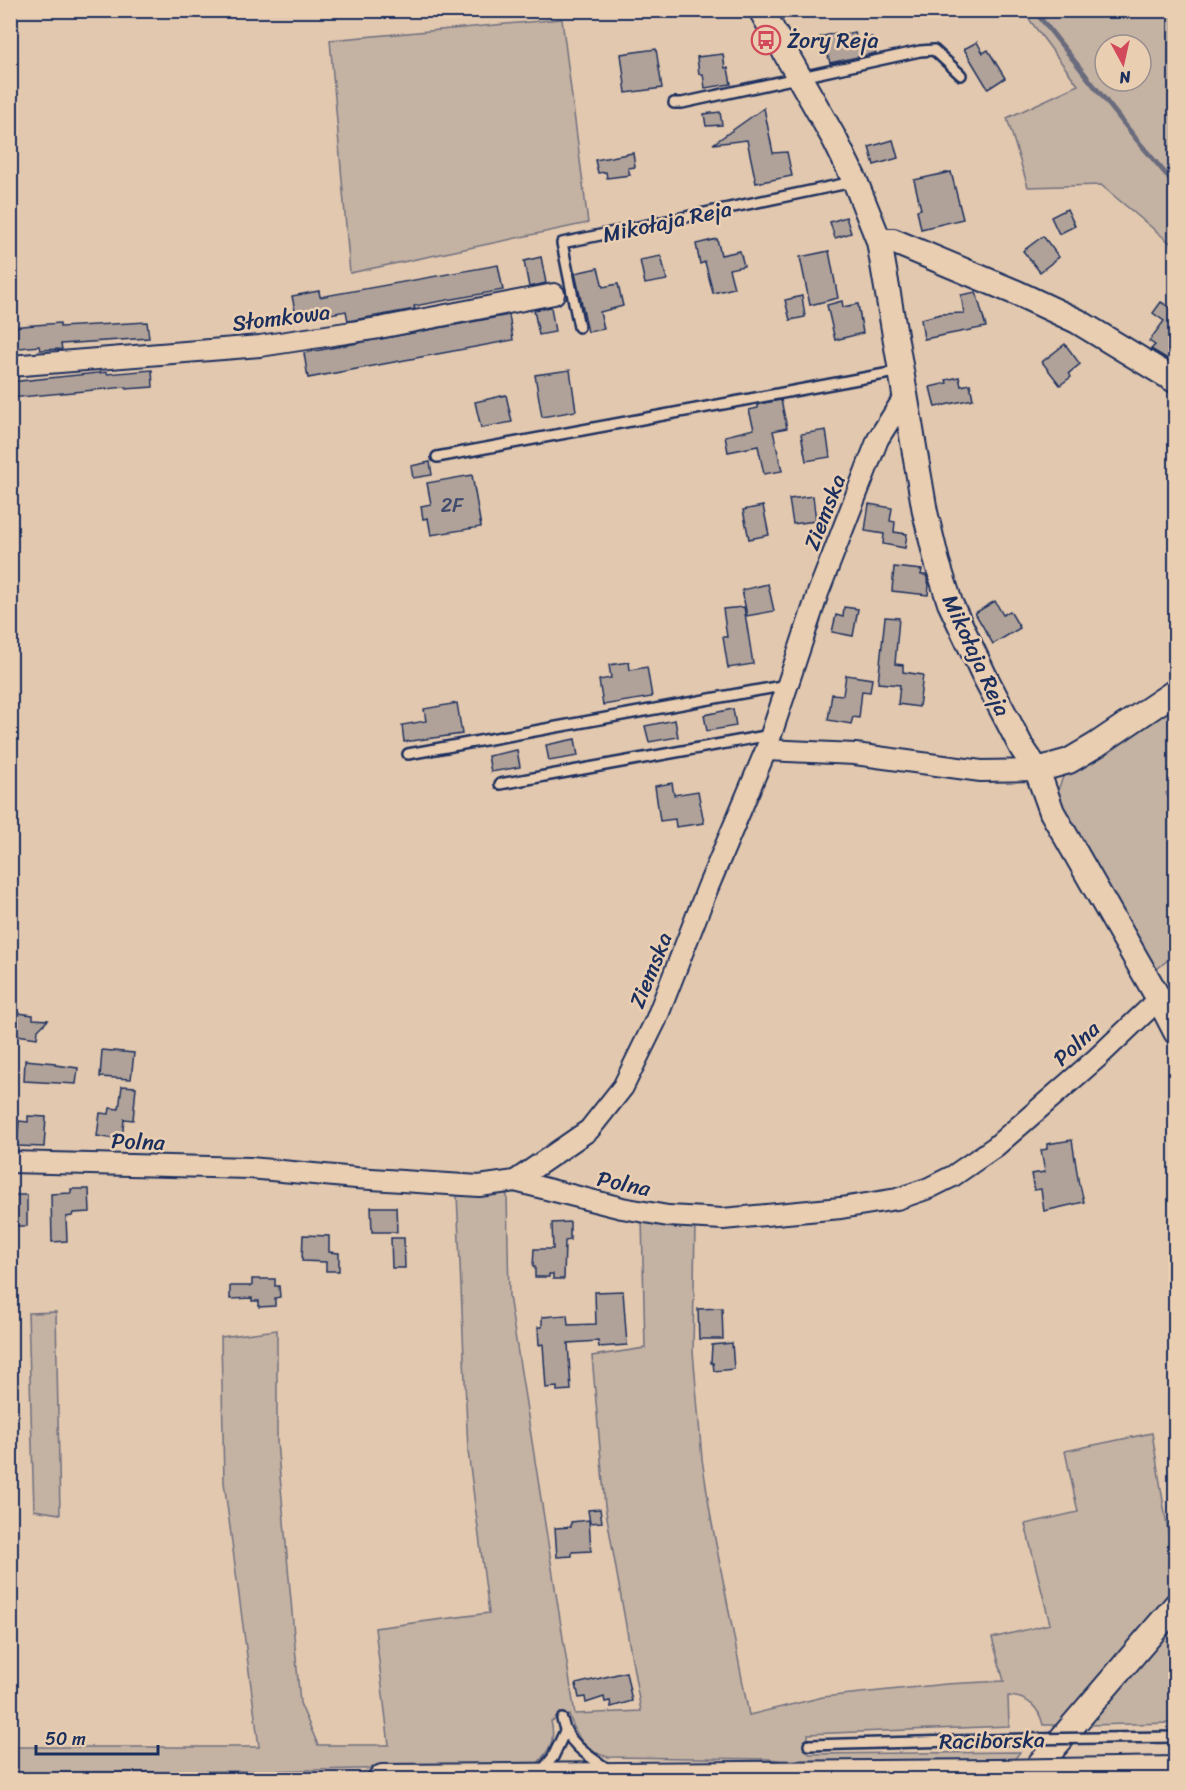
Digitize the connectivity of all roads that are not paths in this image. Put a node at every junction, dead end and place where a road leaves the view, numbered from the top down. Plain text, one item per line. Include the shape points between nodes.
1 (761, 10) edge
2 (961, 75) dead end
3 (800, 78) junction
4 (674, 103) dead end
5 (855, 181) junction
6 (879, 241) junction
7 (554, 294) dead end
8 (579, 327) dead end
9 (10, 366) edge
10 (901, 371) junction
11 (1176, 381) edge
12 (905, 396) junction
13 (437, 457) dead end
14 (788, 685) junction
15 (1176, 691) edge
16 (769, 742) junction
17 (408, 754) dead end
18 (1037, 770) junction
19 (500, 784) dead end
20 (1159, 999) junction
21 (1176, 1032) edge
22 (10, 1162) edge
23 (515, 1181) junction
24 (1176, 1605) edge
25 (562, 1719) dead end
26 (565, 1731) junction
27 (1176, 1737) edge
28 (809, 1745) dead end
29 (1176, 1772) edge
30 (528, 1778) edge
31 (610, 1778) edge
32 (383, 1779) edge
33 (1026, 1779) edge

1 - 3 street, Mikołaja Reja
2 - 3 lane via 934,50
3 - 4 lane
3 - 5 street, Mikołaja Reja
5 - 6 street, Mikołaja Reja
5 - 8 lane, Mikołaja Reja via 562,243
6 - 10 street, Mikołaja Reja
6 - 11 street via 893,242 1077,321
7 - 9 street, Słomkowa via 379,328 260,346
10 - 12 street, Mikołaja Reja
10 - 13 lane
12 - 14 street, Ziemska via 878,439 818,593
12 - 18 street, Mikołaja Reja via 925,512 950,603 984,675
14 - 16 street, Ziemska
14 - 17 lane
15 - 18 street via 1096,746 1069,761
16 - 18 street via 981,771
16 - 19 lane
16 - 23 street, Ziemska via 656,1020 623,1087 589,1130
18 - 20 street, Mikołaja Reja via 1052,812
20 - 21 street, Mikołaja Reja
20 - 23 street, Polna via 995,1147 953,1176 897,1199 723,1219 621,1208
22 - 23 street, Polna via 250,1168 479,1186
24 - 33 street
25 - 26 lane
26 - 30 lane via 553,1757
26 - 31 lane
27 - 28 lane, Raciborska, bridge
29 - 31 main road, Raciborska, bridge
30 - 31 main road, Raciborska
30 - 32 main road, Raciborska

